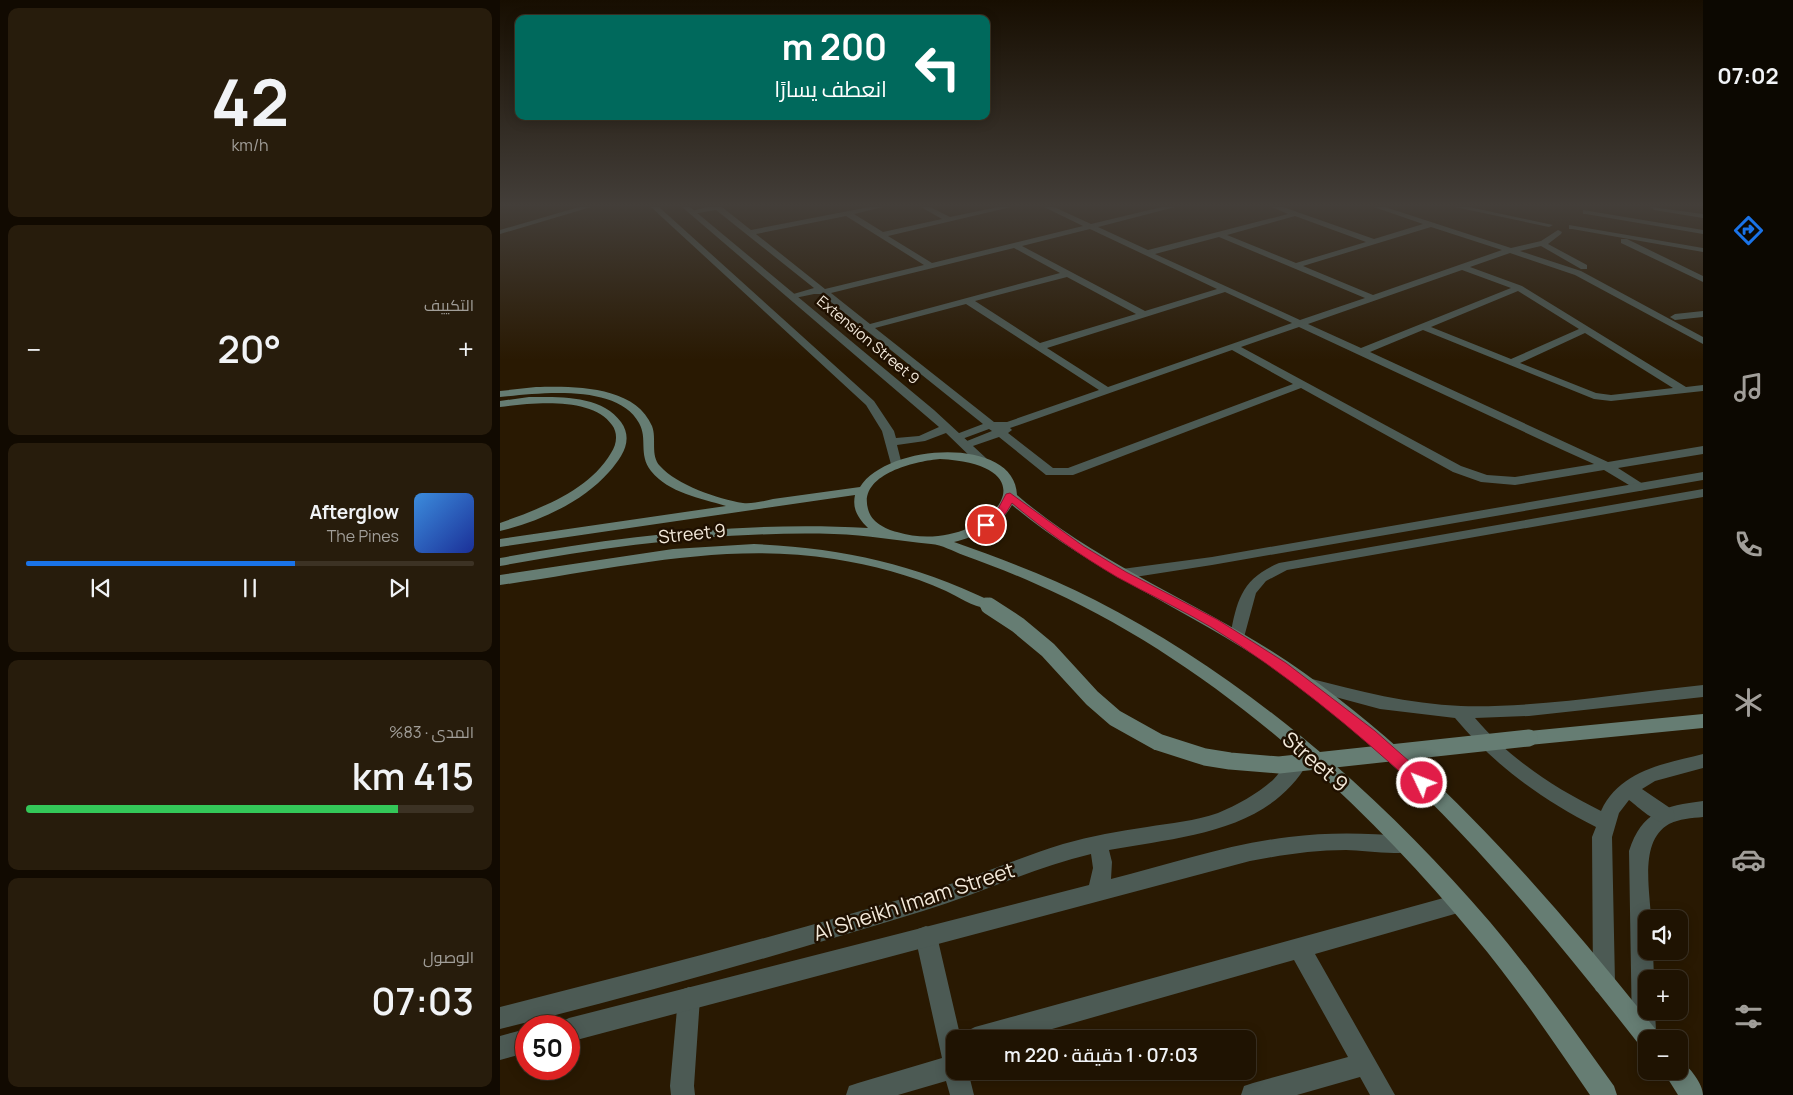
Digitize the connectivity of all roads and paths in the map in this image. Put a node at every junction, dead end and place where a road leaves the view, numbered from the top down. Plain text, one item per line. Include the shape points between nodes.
1 (710, 258) edge
2 (747, 258) edge
3 (781, 258) edge
4 (918, 258) edge
5 (962, 258) edge
6 (1038, 258) edge
7 (1159, 258) edge
8 (1276, 258) edge
9 (1321, 258) edge
10 (1488, 258) edge
11 (1535, 258) edge
12 (1567, 258) edge
13 (1659, 258) edge
14 (931, 266) junction
15 (1295, 266) junction
16 (1462, 267) junction
17 (1067, 274) junction
18 (1703, 279) edge
19 (1520, 288) junction
20 (1225, 289) junction
21 (824, 292) junction
22 (1373, 298) junction
23 (797, 300) junction
24 (968, 300) junction
25 (1143, 314) junction
26 (1703, 314) edge
27 (1674, 319) junction
28 (1300, 323) junction
29 (1423, 327) junction
30 (868, 328) junction
31 (1586, 329) junction
32 (1703, 333) edge
33 (1703, 341) edge
34 (1233, 346) junction
35 (1039, 347) junction
36 (1361, 352) junction
37 (1511, 363) junction
38 (1302, 384) junction
39 (1703, 388) edge
40 (1106, 390) junction
41 (1684, 390) junction
42 (500, 394) edge
43 (500, 404) edge
44 (991, 425) junction
45 (947, 427) junction
46 (1004, 429) junction
47 (962, 441) junction
48 (892, 442) junction
49 (1703, 450) edge
50 (982, 461) junction
51 (896, 465) junction
52 (1605, 466) junction
53 (1703, 476) edge
54 (1639, 487) junction
55 (863, 490) junction
56 (1703, 493) edge
57 (1010, 496) junction
58 (742, 507) junction
59 (500, 527) edge
60 (885, 533) junction
61 (1368, 534) junction
62 (935, 540) junction
63 (500, 543) edge
64 (1379, 549) junction
65 (500, 562) edge
66 (1122, 574) junction
67 (500, 580) edge
68 (1238, 637) junction
69 (1304, 682) junction
70 (1703, 691) edge
71 (1460, 712) junction
72 (1703, 721) edge
73 (1305, 752) junction
74 (1703, 761) edge
75 (1627, 790) junction
76 (1703, 809) edge
77 (1666, 816) junction
78 (1605, 822) junction
79 (1097, 844) junction
80 (1404, 845) junction
81 (1096, 892) junction
82 (1458, 904) junction
83 (926, 936) junction
84 (1299, 948) junction
85 (1604, 984) junction
86 (689, 998) junction
87 (500, 1018) edge
88 (580, 1027) edge
89 (948, 1030) edge
90 (1007, 1030) edge
91 (1642, 1030) edge
92 (1646, 1030) edge
93 (515, 1044) edge
94 (500, 1048) edge
95 (946, 1058) edge
96 (1365, 1064) junction
97 (958, 1080) edge
98 (1682, 1080) edge
99 (683, 1095) edge
100 (858, 1095) edge
101 (962, 1095) edge
102 (1253, 1095) edge
103 (1383, 1095) edge
104 (1606, 1095) edge
105 (1694, 1095) edge

1 - 48 street via 864,398 880,417
2 - 23 street, Extension Street 9
3 - 21 street
4 - 14 street
5 - 14 street
6 - 17 street
7 - 20 street
8 - 15 street
9 - 15 street
10 - 16 street
11 - 27 street via 1578,273 1655,315 1659,313
12 - 27 street
13 - 18 street
14 - 21 street
15 - 22 street
16 - 19 street
16 - 22 street
17 - 24 street
17 - 25 street
19 - 29 street
19 - 31 street
20 - 25 street
20 - 28 street
21 - 23 street via 821,297
21 - 30 street
22 - 28 street
23 - 45 street, Extension Street 9
24 - 30 street
24 - 35 street
25 - 35 street
26 - 27 street
27 - 32 street
27 - 33 street
28 - 34 street
28 - 36 street
29 - 36 street
29 - 37 street
30 - 44 street
31 - 37 street
31 - 41 street
34 - 38 street
34 - 40 street
35 - 40 street
36 - 52 street
37 - 41 street via 1600,397
38 - 46 street via 1064,473 1047,470
38 - 52 street via 1475,476 1515,481
39 - 41 street
40 - 46 street
42 - 58 main road via 568,390 619,400 636,410 646,424 648,455 663,476 682,487
43 - 59 main road via 548,400 588,405 614,418 622,431 616,455 585,487 548,509
44 - 46 street
44 - 47 street
45 - 47 street, Extension Street 9
45 - 48 street via 928,438
46 - 47 street
47 - 50 street, Extension Street 9
48 - 51 street
49 - 52 street
50 - 51 main road via 940,455
50 - 57 main road via 1004,476
51 - 55 main road via 873,479
52 - 54 street
53 - 54 street
54 - 61 street
55 - 58 main road, Street 9
55 - 60 main road via 860,504 864,518
56 - 64 street
57 - 62 main road via 1002,511 986,525 963,535
57 - 66 main road via 1059,535
58 - 63 main road, Street 9
60 - 62 main road via 908,539
60 - 65 main road, Street 9 via 814,528 704,532
61 - 64 street
61 - 66 street
62 - 73 main road, Street 9 via 1039,580 1131,626 1218,683
64 - 68 street via 1295,564 1266,574 1252,585 1244,600
66 - 68 main road
67 - 72 main road, bridge via 673,553 732,549 788,549 841,555 892,566 940,582 986,604 1047,649 1113,716 1154,740 1201,757 1253,765 1279,766
68 - 69 main road
69 - 71 street via 1380,703
69 - 85 main road via 1376,741 1449,809 1535,900
70 - 71 street via 1529,710
71 - 78 street via 1490,746 1530,780
73 - 79 street, Al Sheikh Imam Street via 1276,788 1231,816 1193,828
73 - 80 main road, Street 9
74 - 75 street via 1650,775
75 - 77 street
75 - 78 street
76 - 77 street
77 - 92 street via 1651,826 1639,851
78 - 85 street via 1601,853
79 - 81 street via 1103,864
79 - 87 street, Al Sheikh Imam Street via 939,897
80 - 81 street, Al Sheikh Imam Street via 1325,841 1275,846
80 - 82 main road, Street 9
81 - 83 street, Al Sheikh Imam Street
82 - 84 street
82 - 104 main road, Street 9 via 1524,983
83 - 86 street, Al Sheikh Imam Street
83 - 89 street
84 - 90 street
84 - 96 street
85 - 91 main road
86 - 88 street, Al Sheikh Imam Street
86 - 99 street
93 - 94 street
95 - 100 street
96 - 102 street
96 - 103 street
97 - 101 street
98 - 105 main road

